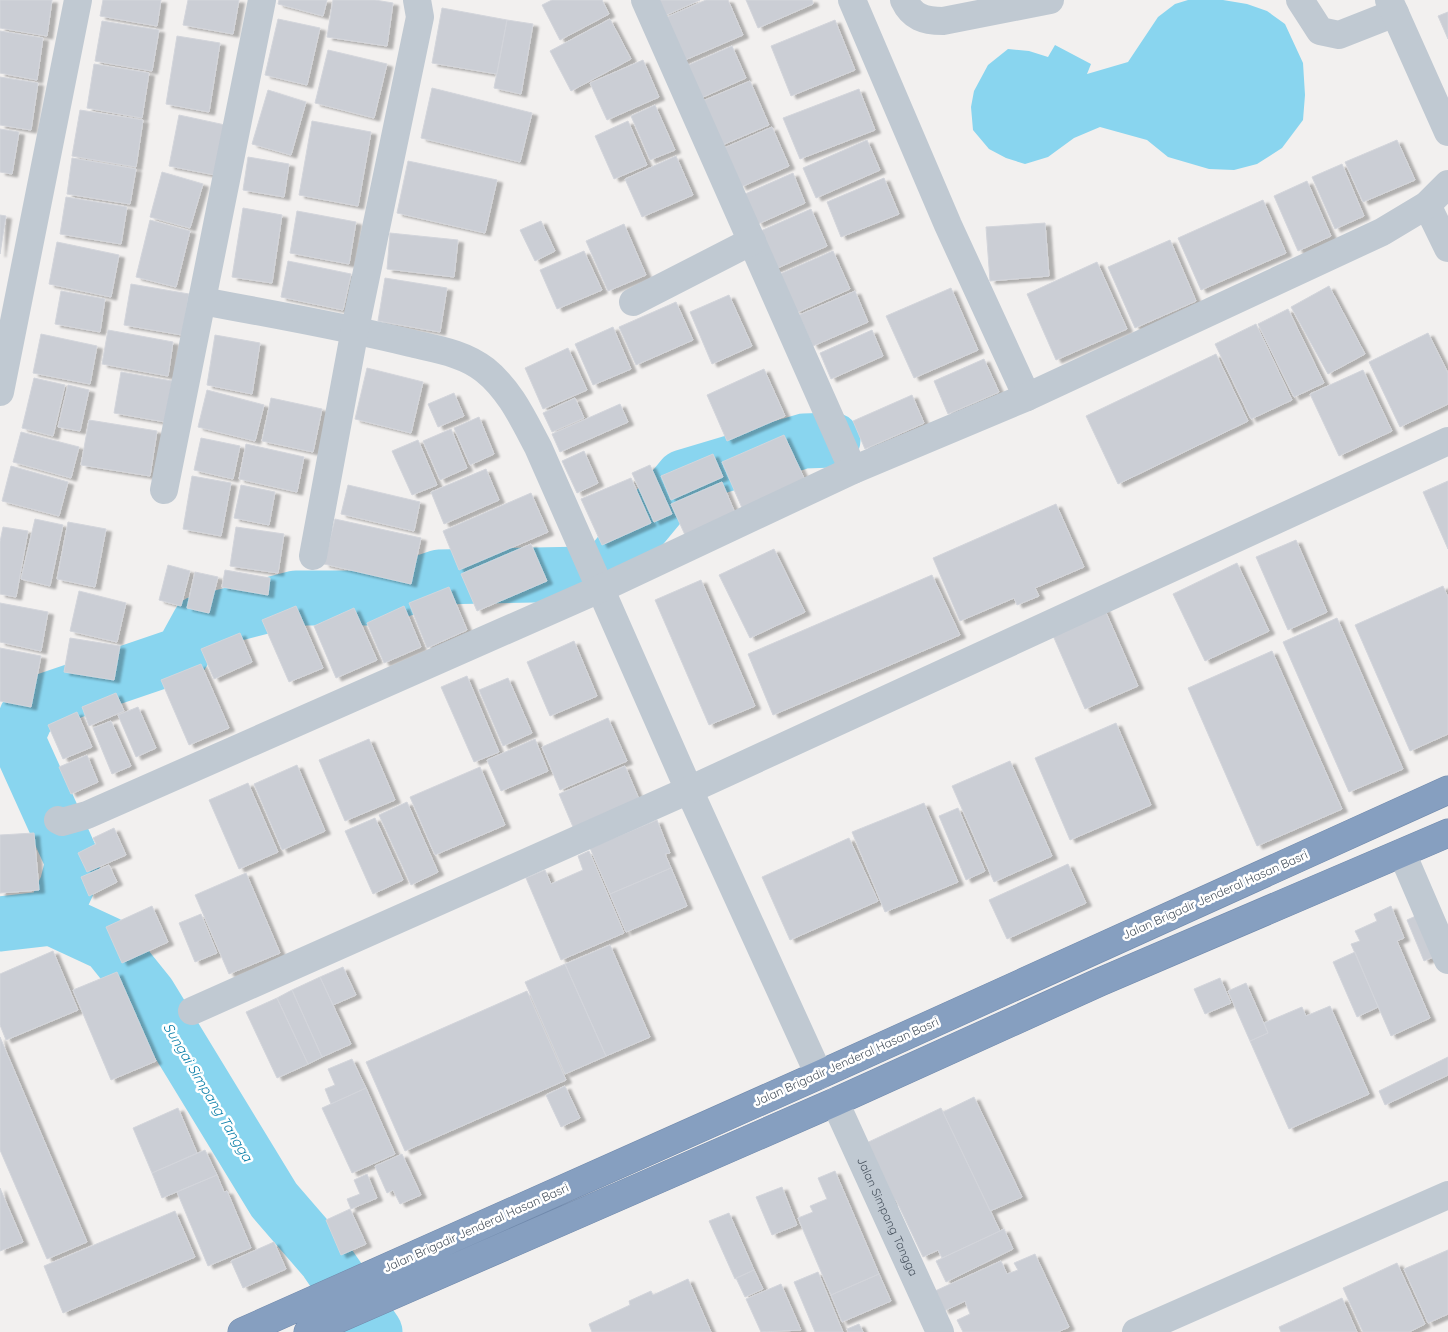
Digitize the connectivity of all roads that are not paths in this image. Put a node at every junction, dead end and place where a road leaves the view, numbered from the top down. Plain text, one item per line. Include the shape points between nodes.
1 (78, 0) edge
2 (262, 0) edge
3 (417, 0) edge
4 (645, 0) edge
5 (852, 0) edge
6 (904, 0) edge
7 (1050, 0) edge
8 (1300, 0) edge
9 (1392, 6) edge
10 (1448, 132) edge
11 (1448, 184) edge
12 (1427, 205) junction
13 (752, 241) junction
14 (1448, 248) edge
15 (8, 300) edge
16 (202, 300) junction
17 (633, 302) dead end
18 (355, 329) junction
19 (0, 392) edge
20 (1027, 397) junction
21 (1448, 441) edge
22 (853, 470) junction
23 (164, 490) dead end
24 (313, 556) dead end
25 (602, 588) junction
26 (689, 790) junction
27 (1448, 790) edge
28 (1415, 805) junction
29 (58, 820) dead end
30 (1440, 836) edge
31 (1402, 853) junction
32 (1088, 952) junction
33 (1448, 960) edge
34 (1100, 982) junction
35 (192, 1010) dead end
36 (819, 1074) junction
37 (835, 1102) junction
38 (1448, 1195) edge
39 (507, 1214) junction
40 (516, 1240) junction
41 (408, 1273) junction
42 (302, 1320) edge
43 (242, 1332) edge
44 (940, 1332) edge
45 (1136, 1332) edge

1 - 15 street
2 - 16 street
3 - 18 street via 420,17
4 - 13 street
5 - 20 street via 948,225
6 - 7 street via 917,17 928,21 943,21
8 - 9 street via 1320,31 1339,35
9 - 10 street
11 - 12 street
12 - 14 street
12 - 20 street via 1382,232
13 - 17 street
13 - 22 street
15 - 19 street
16 - 18 street
16 - 23 street
18 - 24 street
18 - 25 street via 472,362 504,388 538,447
20 - 22 street
21 - 26 street
22 - 25 street
25 - 26 street
25 - 29 street via 87,815 62,822
26 - 35 street
26 - 36 street
27 - 28 highway, Jalan Brigadir Jenderal Hasan Basri
28 - 30 highway
28 - 32 highway, Jalan Brigadir Jenderal Hasan Basri
30 - 31 highway, Jalan Brigadir Jenderal Hasan Basri
31 - 33 street
31 - 34 highway, Jalan Brigadir Jenderal Hasan Basri
32 - 34 highway
32 - 36 highway, Jalan Brigadir Jenderal Hasan Basri
34 - 37 highway, Jalan Brigadir Jenderal Hasan Basri
36 - 39 highway, Jalan Brigadir Jenderal Hasan Basri
37 - 40 highway, Jalan Brigadir Jenderal Hasan Basri
37 - 44 street, Jalan Simpang Tangga
38 - 45 street
39 - 40 highway
39 - 41 highway, Jalan Brigadir Jenderal Hasan Basri
40 - 41 highway, Jalan Brigadir Jenderal Hasan Basri
41 - 42 highway, Jalan Brigadir Jenderal Hasan Basri
42 - 43 highway, Jalan Brigadir Jenderal Hasan Basri

